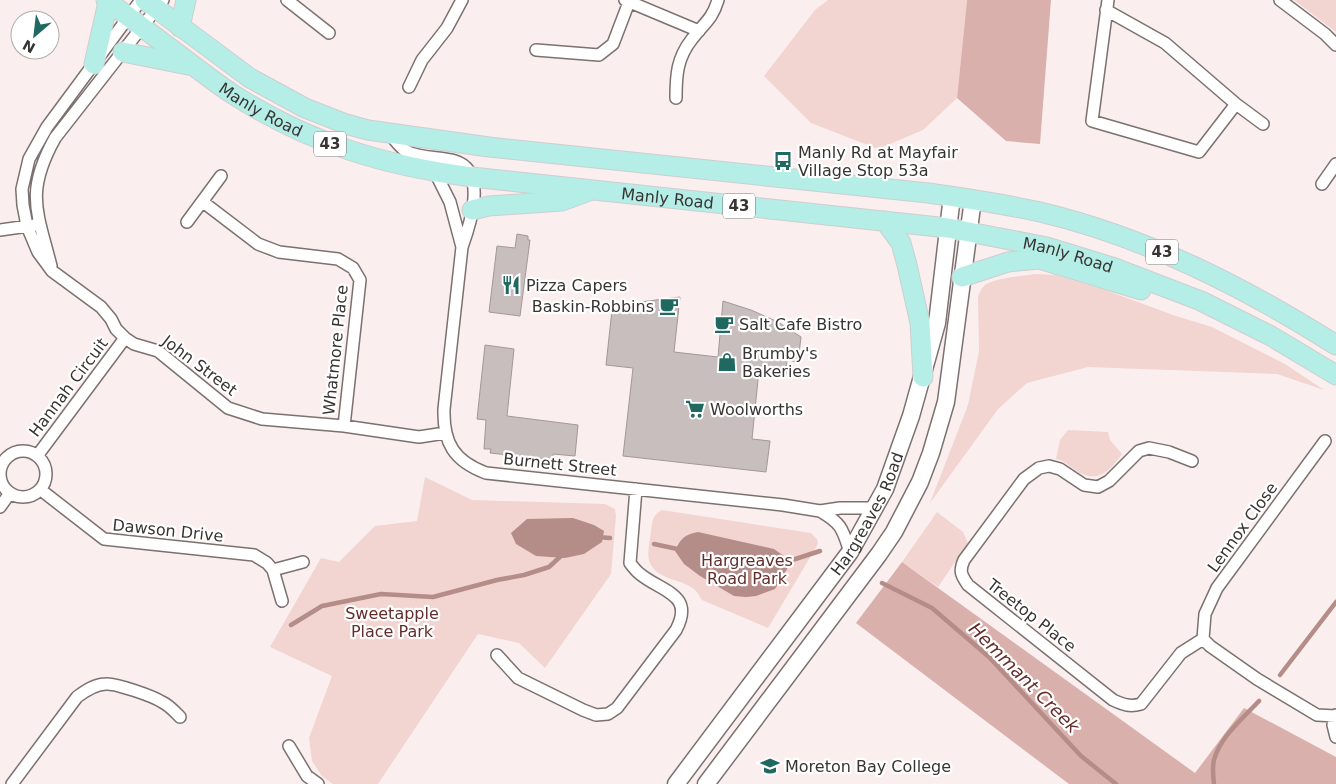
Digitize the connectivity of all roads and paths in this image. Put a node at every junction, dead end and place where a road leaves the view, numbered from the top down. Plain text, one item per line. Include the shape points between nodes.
1 (186, 0) edge
2 (287, 0) edge
3 (462, 0) edge
4 (718, 0) edge
5 (1280, 0) edge
6 (107, 1) edge
7 (627, 1) edge
8 (152, 2) edge
9 (1107, 5) edge
10 (136, 22) junction
11 (180, 27) junction
12 (699, 31) junction
13 (329, 33) dead end
14 (1336, 45) edge
15 (536, 50) dead end
16 (123, 52) junction
17 (94, 64) junction
18 (194, 66) junction
19 (409, 87) dead end
20 (676, 98) dead end
21 (1236, 104) junction
22 (1262, 124) dead end
23 (390, 135) junction
24 (1336, 164) edge
25 (435, 172) junction
26 (221, 176) dead end
27 (472, 177) junction
28 (1322, 184) dead end
29 (592, 190) junction
30 (952, 196) junction
31 (973, 199) junction
32 (203, 202) junction
33 (472, 210) junction
34 (885, 221) junction
35 (186, 222) dead end
36 (39, 224) junction
37 (27, 226) junction
38 (948, 228) junction
39 (0, 230) edge
40 (968, 231) junction
41 (462, 247) junction
42 (52, 270) junction
43 (962, 277) junction
44 (1171, 288) junction
45 (125, 338) junction
46 (1336, 345) edge
47 (1336, 375) edge
48 (923, 377) junction
49 (344, 426) junction
50 (445, 433) junction
51 (1325, 441) dead end
52 (37, 456) junction
53 (1192, 462) dead end
54 (1, 463) edge
55 (41, 490) junction
56 (636, 490) junction
57 (10, 494) junction
58 (0, 507) edge
59 (875, 508) junction
60 (820, 511) junction
61 (850, 552) junction
62 (303, 562) dead end
63 (273, 570) junction
64 (282, 602) dead end
65 (1203, 639) junction
66 (496, 654) dead end
67 (1336, 715) edge
68 (180, 717) dead end
69 (1336, 737) edge
70 (289, 746) dead end
71 (12, 784) edge
72 (318, 784) edge
73 (676, 784) edge
74 (706, 784) edge

1 - 11 main road
2 - 13 street
3 - 19 street via 447,28 422,60
4 - 12 street via 709,20
5 - 14 street
6 - 10 main road, Manly Road / 43
6 - 17 main road
7 - 12 street
7 - 15 street via 613,44 599,55
8 - 10 street
8 - 10 street
8 - 11 main road, Manly Road / 43
9 - 21 street via 1165,43
9 - 21 street via 1092,121 1199,152
10 - 16 street
10 - 17 street, John Street
10 - 18 main road, Manly Road / 43
11 - 23 main road, Manly Road / 43 via 275,93 346,124
12 - 20 street via 683,53 676,71
16 - 18 main road
16 - 36 street via 46,154 36,188
17 - 37 street, John Street via 46,126 29,159 22,189
18 - 25 main road, Manly Road / 43 via 233,95 293,128 376,160
21 - 22 street
23 - 27 street via 406,151 455,161 463,165
23 - 30 main road, Manly Road / 43
24 - 28 street
25 - 27 main road, Manly Road / 43
25 - 41 street, Burnett Street via 450,202
26 - 32 street
27 - 29 main road, Manly Road / 43
27 - 33 street, Burnett Street
29 - 33 main road via 562,201
29 - 34 main road, Manly Road / 43
30 - 31 main road, Manly Road / 43
30 - 38 main road, Hargreaves Road
31 - 40 main road, Hargreaves Road
31 - 46 main road, Manly Road / 43 via 1041,212 1163,252 1252,294
32 - 35 street
32 - 49 street, Whatmore Place via 258,244 279,252 338,259 353,268 360,280
33 - 41 street, Burnett Street
34 - 38 main road, Manly Road / 43
34 - 48 main road via 903,250 920,323
36 - 37 street
36 - 42 street
37 - 39 street
37 - 42 street, John Street via 38,252
38 - 40 main road, Manly Road / 43
38 - 48 main road, Hargreaves Road via 937,323
40 - 43 main road, Hargreaves Road
40 - 44 main road, Manly Road / 43 via 1047,247
41 - 50 street, Burnett Street via 444,408
42 - 45 street, John Street via 101,307
43 - 44 main road via 1008,262 1038,259 1146,292
43 - 74 main road, Hargreaves Road via 946,402 931,453 909,506 879,554
44 - 47 main road, Manly Road / 43 via 1254,327
45 - 49 street, John Street via 158,351 228,408 262,419
45 - 52 street, Hannah Circuit
48 - 59 main road, Hargreaves Road via 894,468
49 - 50 street, John Street via 419,437
50 - 56 street, Burnett Street via 460,460 486,473
51 - 65 street, Lennox Close via 1217,588 1205,614
52 - 54 street via 16,452
52 - 55 street via 47,472
53 - 65 street, Treetop Place via 1149,448 1139,451 1109,482 1098,488 1084,485 1060,469 1039,468 1024,479 964,560 961,575 968,585 1113,700 1126,706 1141,704 1181,653
54 - 57 street via 0,479
55 - 57 street via 25,498
55 - 63 street, Dawson Drive via 104,539 254,555 267,562
56 - 60 street, Burnett Street
56 - 66 street via 630,563 640,574 674,594 682,607 683,618 617,708 608,714 596,715 583,710 518,678
57 - 58 street
59 - 60 street, Burnett Street
59 - 61 main road, Hargreaves Road
60 - 61 street via 841,526
61 - 73 main road, Hargreaves Road
62 - 63 street
63 - 64 street
65 - 67 street via 1257,679 1317,715
67 - 69 street via 1333,724
68 - 71 street via 162,702 115,685 96,686 77,697
70 - 72 street via 308,776

